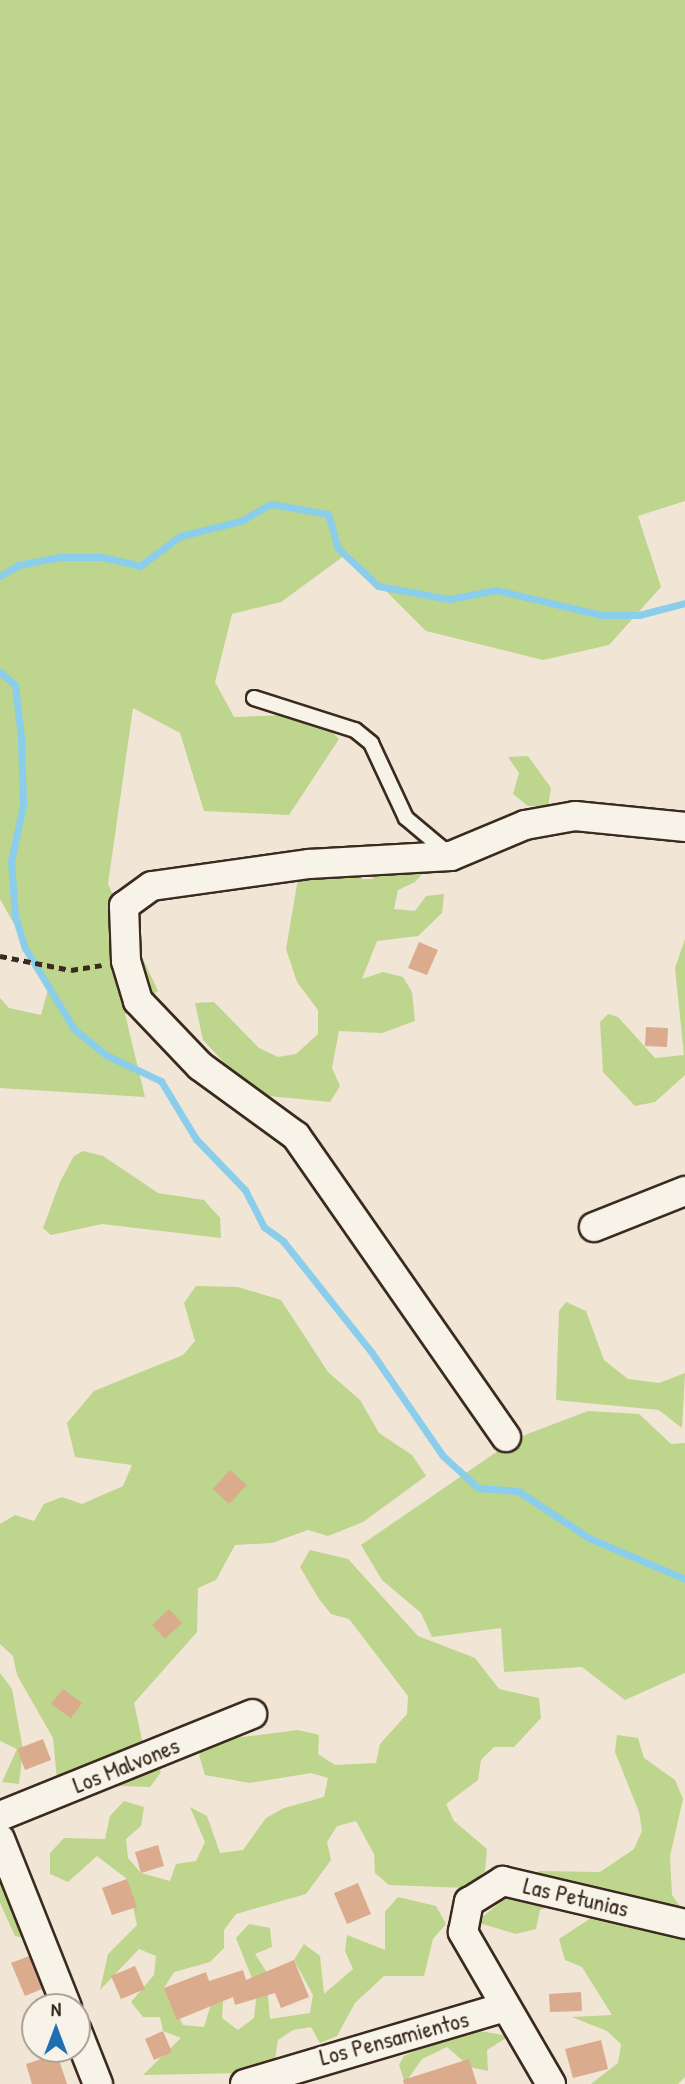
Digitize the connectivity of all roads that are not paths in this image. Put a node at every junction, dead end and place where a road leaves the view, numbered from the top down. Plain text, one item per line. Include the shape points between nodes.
1 (254, 698) dead end
2 (685, 827) edge
3 (451, 856) junction
4 (685, 1191) edge
5 (594, 1227) dead end
6 (506, 1437) dead end
7 (253, 1714) dead end
8 (0, 1816) edge
9 (0, 1839) edge
10 (685, 1924) edge
11 (61, 1993) edge
12 (505, 2007) junction
13 (90, 2063) edge
14 (98, 2084) edge
15 (245, 2084) edge
16 (551, 2084) edge

1 - 3 lane via 363,736 405,818
2 - 3 street via 575,817 525,825
3 - 6 street via 309,864 152,886 124,906 126,961 138,1001 182,1048 296,1136
4 - 5 street
7 - 8 street, Los Malvones
9 - 11 street
10 - 12 street, Las Petunias via 535,1885 503,1881 483,1889 469,1902 463,1932
12 - 15 street, Los Pensamientos
12 - 16 street, Las Petunias
13 - 14 street

